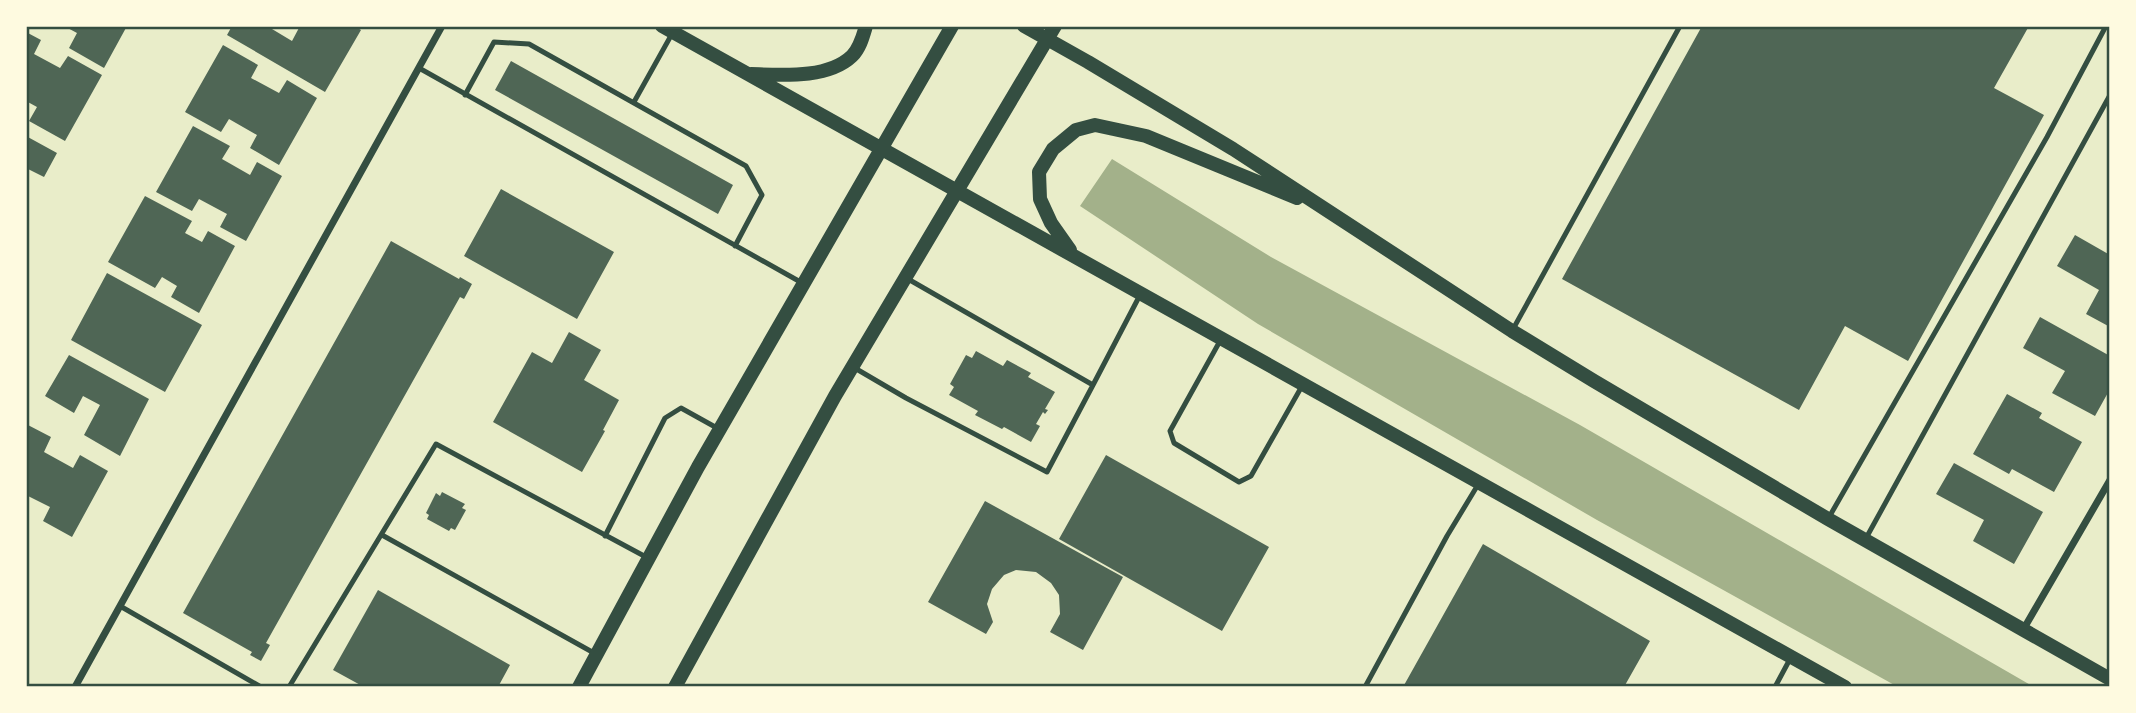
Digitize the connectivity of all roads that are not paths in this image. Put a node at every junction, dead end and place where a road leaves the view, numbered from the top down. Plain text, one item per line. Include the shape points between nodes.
1 (442, 26) edge
2 (866, 26) edge
3 (952, 26) edge
4 (1024, 26) edge
5 (1680, 26) edge
6 (2106, 26) edge
7 (668, 29) edge
8 (1052, 33) edge
9 (419, 68) junction
10 (746, 73) junction
11 (465, 95) junction
12 (2110, 95) edge
13 (634, 102) junction
14 (882, 149) junction
15 (958, 191) junction
16 (1327, 210) junction
17 (735, 246) junction
18 (1074, 256) junction
19 (906, 278) junction
20 (804, 284) junction
21 (1141, 293) junction
22 (1512, 331) junction
23 (1221, 338) junction
24 (853, 368) junction
25 (1303, 384) junction
26 (1093, 385) junction
27 (720, 430) junction
28 (2110, 481) edge
29 (1479, 483) junction
30 (1828, 519) junction
31 (382, 535) junction
32 (605, 536) junction
33 (1865, 540) junction
34 (649, 559) junction
35 (120, 606) junction
36 (2022, 630) junction
37 (1791, 657) junction
38 (593, 661) junction
39 (2110, 679) edge
40 (75, 687) edge
41 (261, 687) edge
42 (289, 687) edge
43 (582, 687) edge
44 (675, 687) edge
45 (1365, 687) edge
46 (1775, 687) edge
47 (1845, 687) edge

1 - 9 street
2 - 10 main road via 852,56 829,69 795,75
3 - 14 main road
4 - 8 main road
5 - 22 lane
6 - 30 lane
7 - 10 main road
7 - 13 lane
8 - 15 main road
8 - 16 main road
9 - 11 lane
9 - 35 street
10 - 14 main road
11 - 13 lane via 494,42 529,44
11 - 17 lane
12 - 33 lane
13 - 17 lane via 746,166 762,195
14 - 15 main road
14 - 20 main road
15 - 18 main road
15 - 19 main road
16 - 18 main road via 1146,136 1096,125 1076,130 1053,149 1039,172 1040,199
16 - 22 main road
17 - 20 lane
18 - 21 main road
19 - 24 main road
19 - 26 lane
20 - 27 main road
21 - 23 main road
21 - 26 lane
22 - 30 main road
23 - 25 main road
23 - 25 lane via 1170,431 1174,443 1238,482 1251,476
24 - 26 lane via 1047,472
24 - 44 main road
25 - 29 main road
27 - 32 lane via 681,408 665,418
27 - 34 main road
28 - 36 street
29 - 37 main road
29 - 45 lane
30 - 33 main road
31 - 32 lane via 436,444
31 - 38 lane
31 - 42 lane
32 - 34 lane
33 - 36 main road
34 - 38 main road
35 - 40 street
35 - 41 lane
36 - 39 main road
37 - 46 lane
37 - 47 main road
38 - 43 main road

